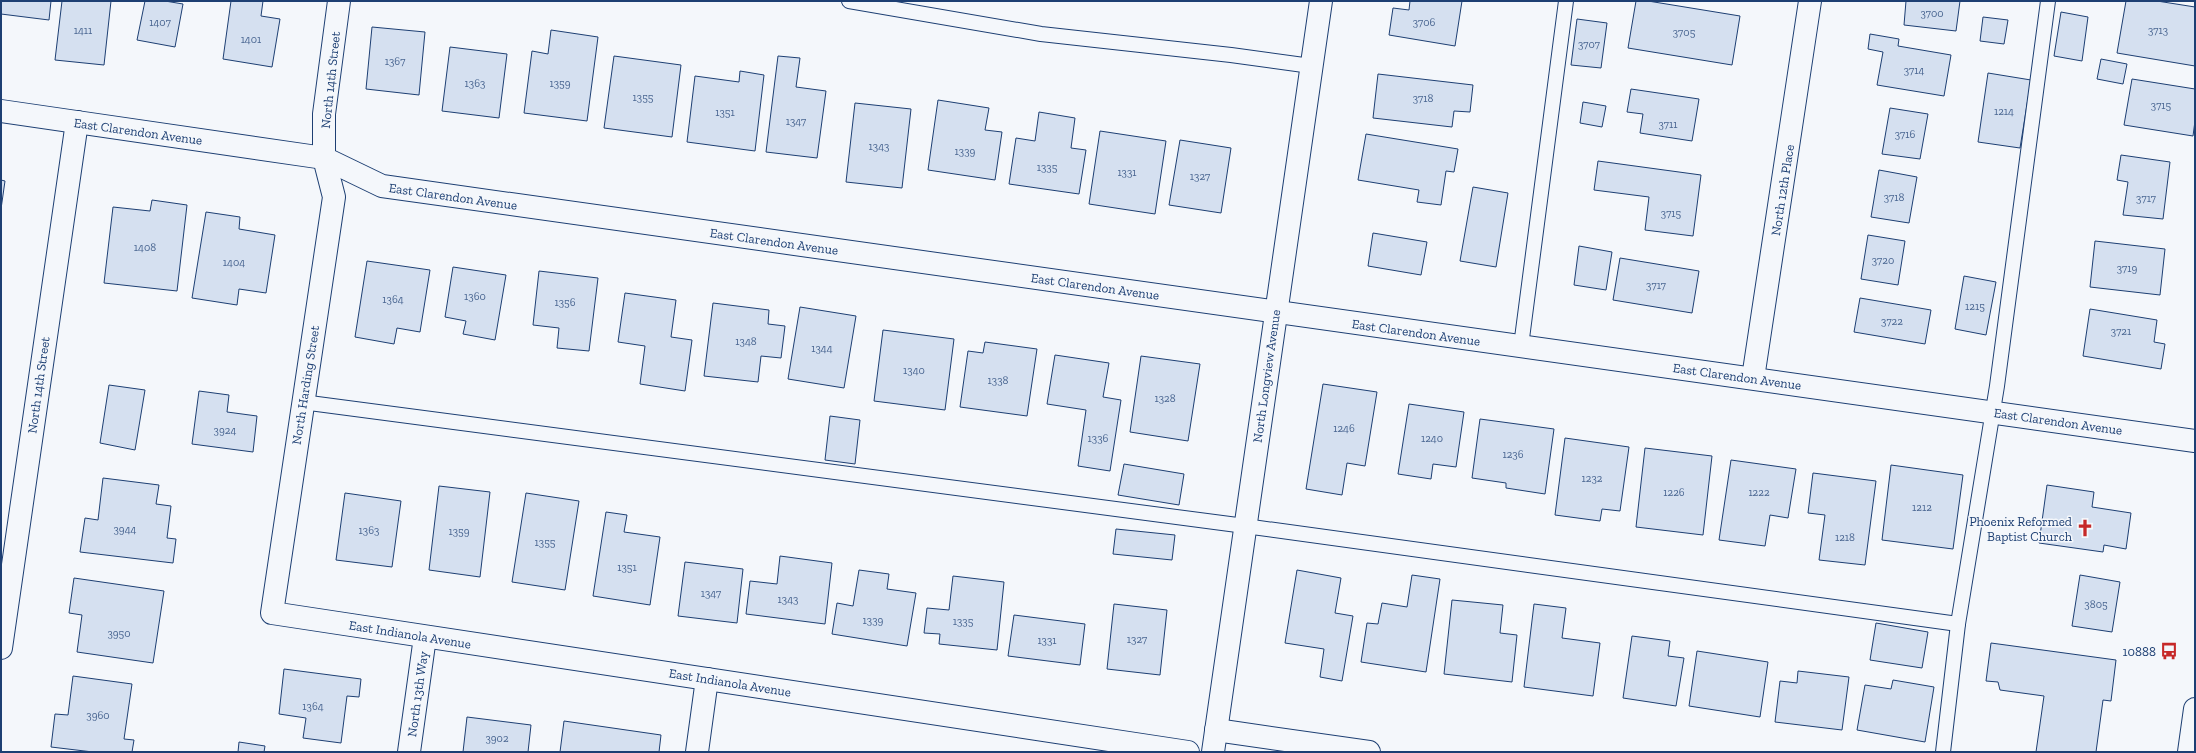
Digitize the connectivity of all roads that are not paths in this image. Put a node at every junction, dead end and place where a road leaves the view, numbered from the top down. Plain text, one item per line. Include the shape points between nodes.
1 (339, 1) edge
2 (849, 1) edge
3 (1321, 1) edge
4 (1566, 1) edge
5 (1810, 1) edge
6 (2048, 1) edge
7 (1311, 66) junction
8 (1, 111) edge
9 (77, 122) junction
10 (324, 158) junction
11 (1276, 312) junction
12 (1521, 346) junction
13 (1753, 378) junction
14 (302, 402) junction
15 (1994, 412) junction
16 (2195, 441) edge
17 (1245, 526) junction
18 (272, 614) joint
19 (1958, 624) junction
20 (425, 637) junction
21 (1, 648) edge
22 (707, 679) junction
23 (2195, 708) edge
24 (1216, 730) junction
25 (409, 752) edge
26 (697, 752) edge
27 (1188, 752) edge
28 (1212, 752) edge
29 (1369, 752) edge
30 (1943, 752) edge
31 (2189, 752) edge

1 - 10 street, North 14th Street via 324,114
2 - 7 lane via 1041,34
3 - 7 street, North Longview Avenue
4 - 12 lane
5 - 13 street, North 12th Place
6 - 15 lane
7 - 11 street, North Longview Avenue
8 - 9 street, East Clarendon Avenue
9 - 10 street, East Clarendon Avenue
9 - 21 street, North 14th Street
10 - 11 street, East Clarendon Avenue via 382,186
10 - 14 street, North Harding Street via 334,197
11 - 12 street, East Clarendon Avenue
11 - 17 street, North Longview Avenue
12 - 13 street, East Clarendon Avenue
13 - 15 street, East Clarendon Avenue
14 - 17 lane
14 - 18 street, North Harding Street
15 - 16 street, East Clarendon Avenue
15 - 19 lane
17 - 19 lane
17 - 24 street, North Longview Avenue
18 - 20 street, East Indianola Avenue
19 - 30 lane
20 - 22 street, East Indianola Avenue
20 - 25 street, North 13th Way
22 - 26 street
22 - 27 street, East Indianola Avenue
23 - 31 street
24 - 28 street, North Longview Avenue
24 - 29 street

